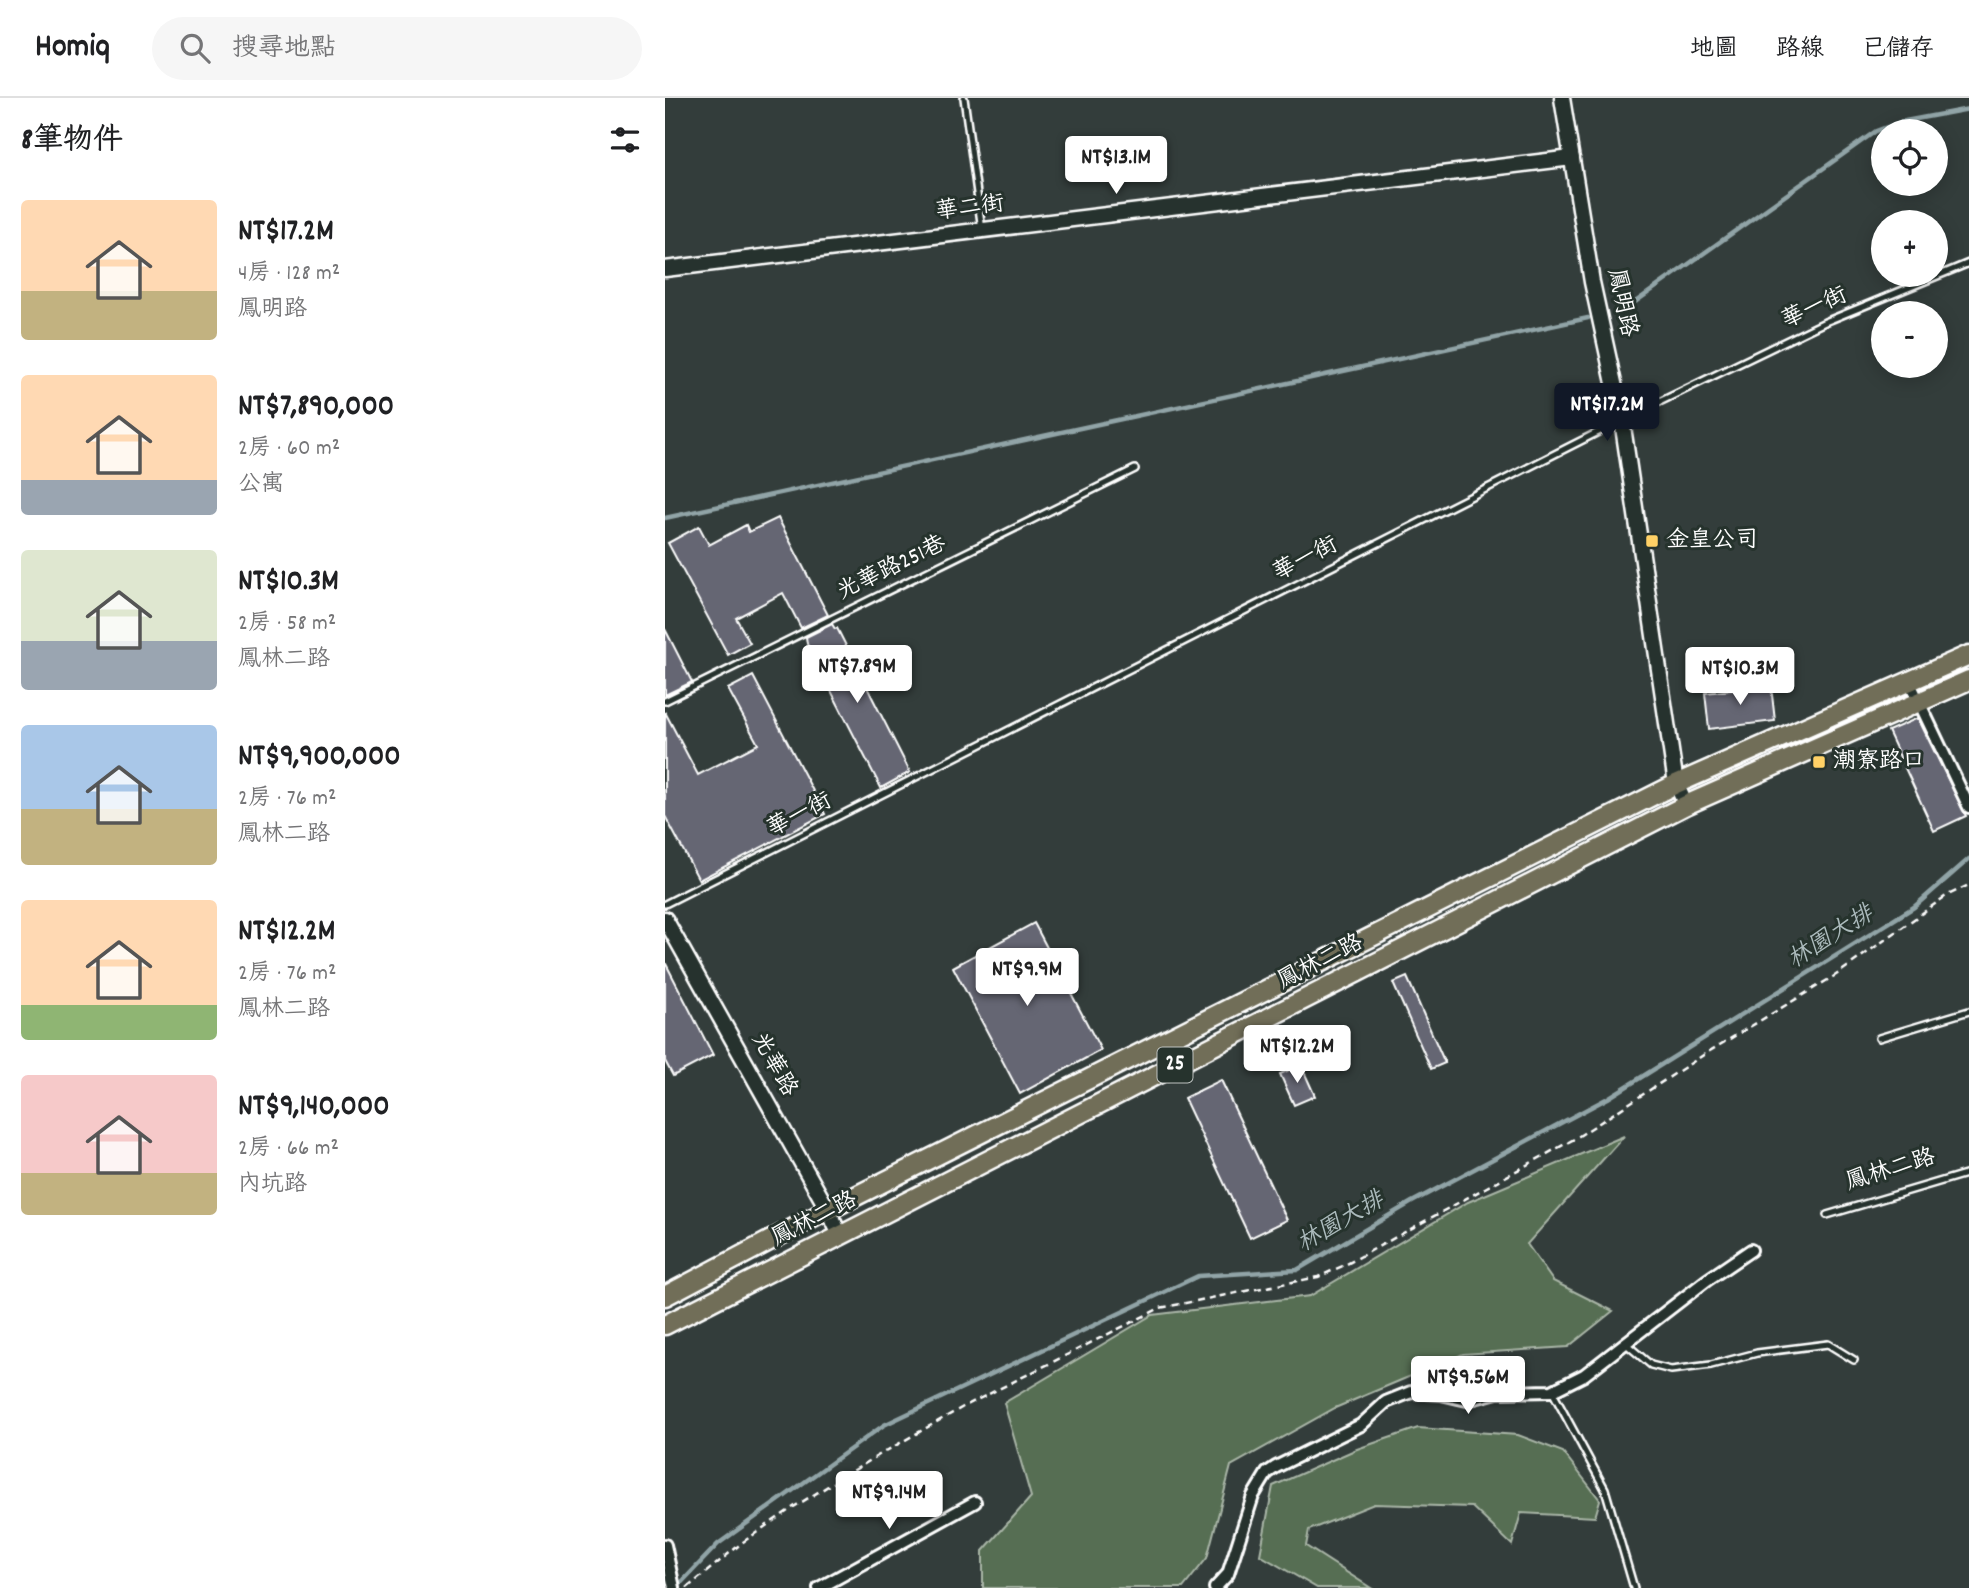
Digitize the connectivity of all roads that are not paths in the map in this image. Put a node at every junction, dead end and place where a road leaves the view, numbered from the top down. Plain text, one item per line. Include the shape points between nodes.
1 (964, 98) edge
2 (1563, 98) edge
3 (1572, 158) junction
4 (982, 230) junction
5 (1969, 263) edge
6 (665, 269) edge
7 (1622, 420) junction
8 (1135, 469) dead end
9 (1969, 655) edge
10 (1969, 680) edge
11 (1909, 681) junction
12 (665, 701) edge
13 (1919, 702) junction
14 (1676, 785) junction
15 (1686, 806) junction
16 (1969, 807) edge
17 (665, 904) edge
18 (665, 919) edge
19 (1969, 1011) edge
20 (1879, 1038) dead end
21 (1969, 1173) edge
22 (828, 1210) junction
23 (1827, 1215) dead end
24 (840, 1235) junction
25 (1751, 1250) dead end
26 (665, 1296) edge
27 (665, 1325) edge
28 (1625, 1343) junction
29 (1854, 1360) dead end
30 (1552, 1391) junction
31 (975, 1502) dead end
32 (666, 1548) edge
33 (674, 1588) edge
34 (819, 1588) edge
35 (1215, 1588) edge
36 (1634, 1588) edge

1 - 4 lane
2 - 3 street, 鳳明路
3 - 4 street, 華二街
3 - 7 street, 鳳明路 via 1592,282
4 - 6 street, 華二街
5 - 7 lane, 華一街 via 1825,322
7 - 14 street, 鳳明路
7 - 17 lane, 華一街
8 - 12 lane, 光華路251巷
9 - 11 main road, 鳳林二路 / 25
10 - 13 main road, 鳳林二路 / 25
11 - 13 street
11 - 14 main road, 鳳林二路 / 25
13 - 15 main road, 鳳林二路 / 25
13 - 16 street
14 - 15 street, 鳳明路
14 - 22 main road, 鳳林二路 / 25
15 - 24 main road, 鳳林二路 / 25
18 - 22 street, 光華路
19 - 20 lane
21 - 23 lane, 鳳林二路
22 - 24 street, 光華路
22 - 26 main road, 鳳林二路 / 25
24 - 27 main road, 鳳林二路 / 25
25 - 28 street
28 - 29 lane via 1651,1365 1671,1370 1828,1344
28 - 30 street via 1584,1375
30 - 35 street via 1497,1392 1467,1400 1411,1392 1387,1402 1361,1425 1267,1473 1254,1496 1228,1574
30 - 36 lane via 1605,1489
31 - 34 street
32 - 33 street

